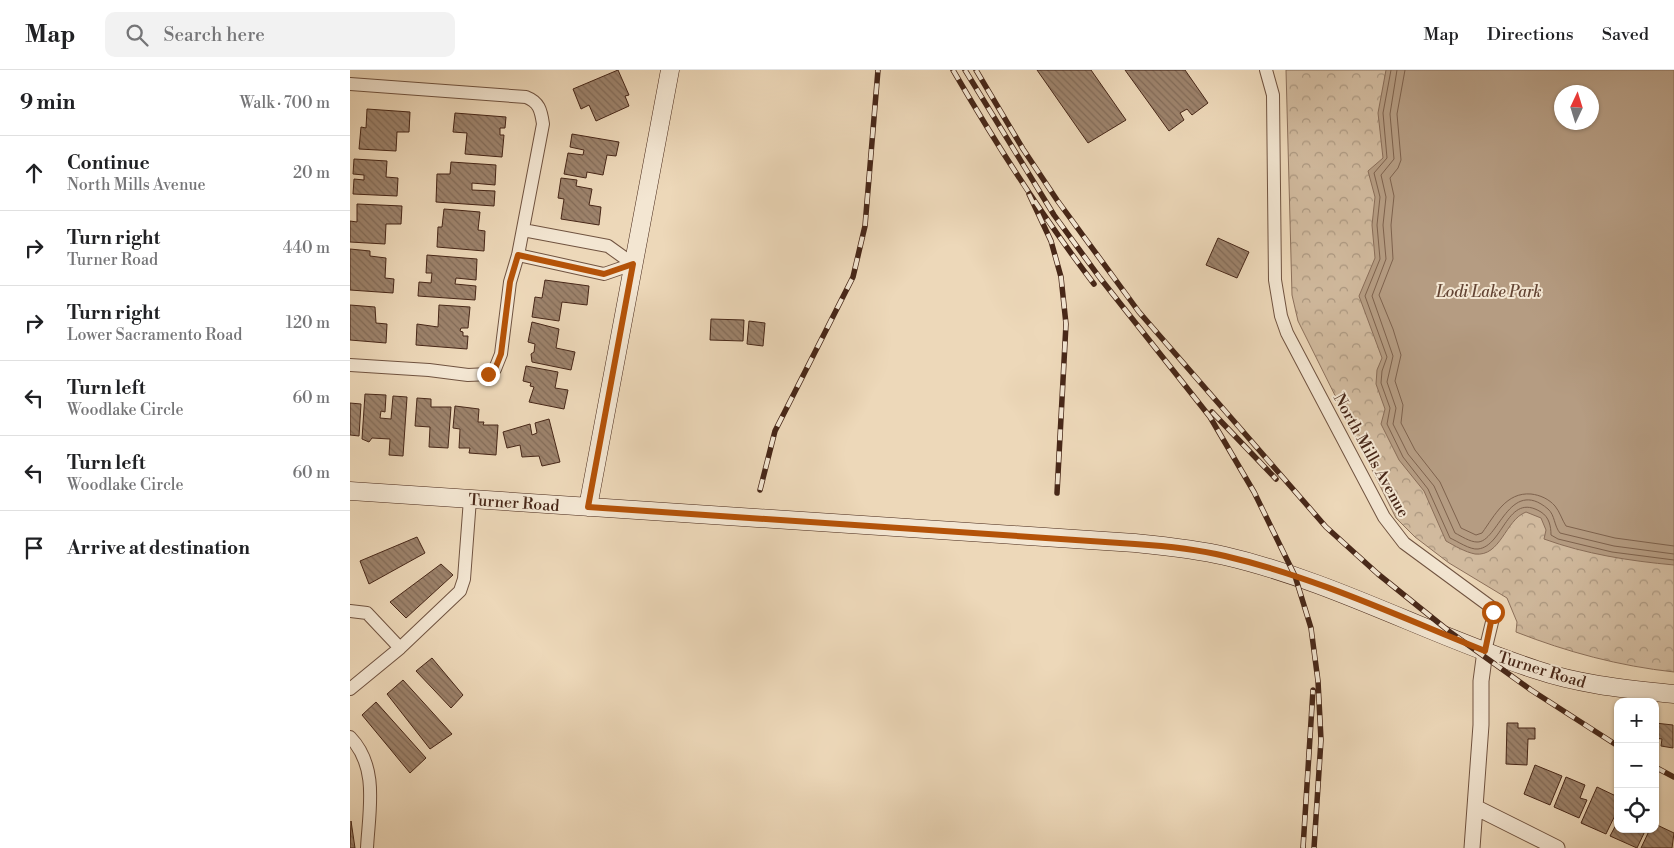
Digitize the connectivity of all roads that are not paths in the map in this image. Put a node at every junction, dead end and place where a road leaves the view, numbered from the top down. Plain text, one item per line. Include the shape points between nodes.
1 (670, 70) edge
2 (1266, 70) edge
3 (350, 84) edge
4 (523, 230) junction
5 (518, 255) junction
6 (633, 264) junction
7 (350, 365) edge
8 (350, 491) edge
9 (470, 499) junction
10 (588, 507) junction
11 (350, 611) edge
12 (400, 648) junction
13 (1485, 651) junction
14 (350, 689) edge
15 (1674, 694) edge
16 (350, 737) edge
17 (1475, 806) junction
18 (367, 848) edge
19 (1472, 848) edge
20 (1557, 848) edge

1 - 6 main road
2 - 13 street, North Mills Avenue via 1273,95 1275,280 1287,333 1393,531 1491,606 1493,618
3 - 4 street via 526,97 535,101 541,110 543,124
4 - 5 street
4 - 6 street via 608,246
5 - 6 street via 604,274
5 - 7 street via 510,282 501,354 495,369 488,374
6 - 10 main road
8 - 9 main road, Turner Road
9 - 10 main road, Turner Road
9 - 12 street via 463,586
10 - 13 main road, Turner Road via 1203,551 1321,586
11 - 12 street via 367,613
12 - 14 street
13 - 15 main road, Turner Road via 1569,679
13 - 17 street, North Mills Avenue
16 - 18 street via 367,764 370,784
17 - 19 street, North Mills Avenue
17 - 20 street

